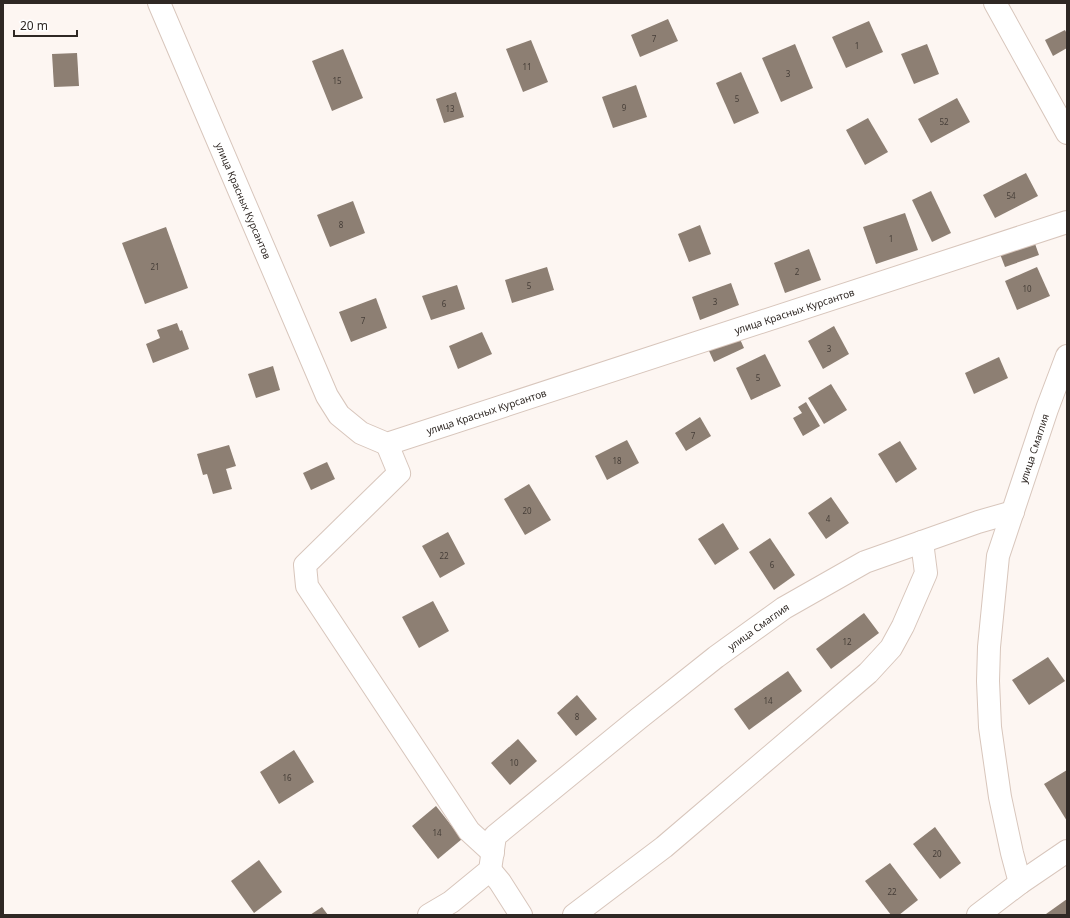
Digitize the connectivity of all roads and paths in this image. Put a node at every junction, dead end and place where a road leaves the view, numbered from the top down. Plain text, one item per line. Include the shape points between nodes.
1 (159, 3) edge
2 (995, 3) edge
3 (1067, 133) edge
4 (1067, 222) edge
5 (1067, 356) edge
6 (387, 444) junction
7 (1013, 512) junction
8 (922, 542) junction
9 (1067, 851) edge
10 (491, 862) junction
11 (1020, 883) junction
12 (430, 915) edge
13 (521, 915) edge
14 (574, 915) edge
15 (978, 915) edge

1 - 6 street, улица Красных Курсантов via 327,396 339,415 361,433
2 - 3 street
4 - 6 street, улица Красных Курсантов
5 - 7 street, улица Смаглия
6 - 10 street via 399,473 305,565 307,586
7 - 8 street, улица Смаглия
7 - 11 street via 998,556 988,681 990,727 1000,797
8 - 10 street, улица Смаглия via 865,562 784,608 716,657 495,836
8 - 14 street via 926,573 891,648 868,673 664,847
9 - 11 street
10 - 12 street via 451,902
10 - 13 street via 500,882
11 - 15 street

